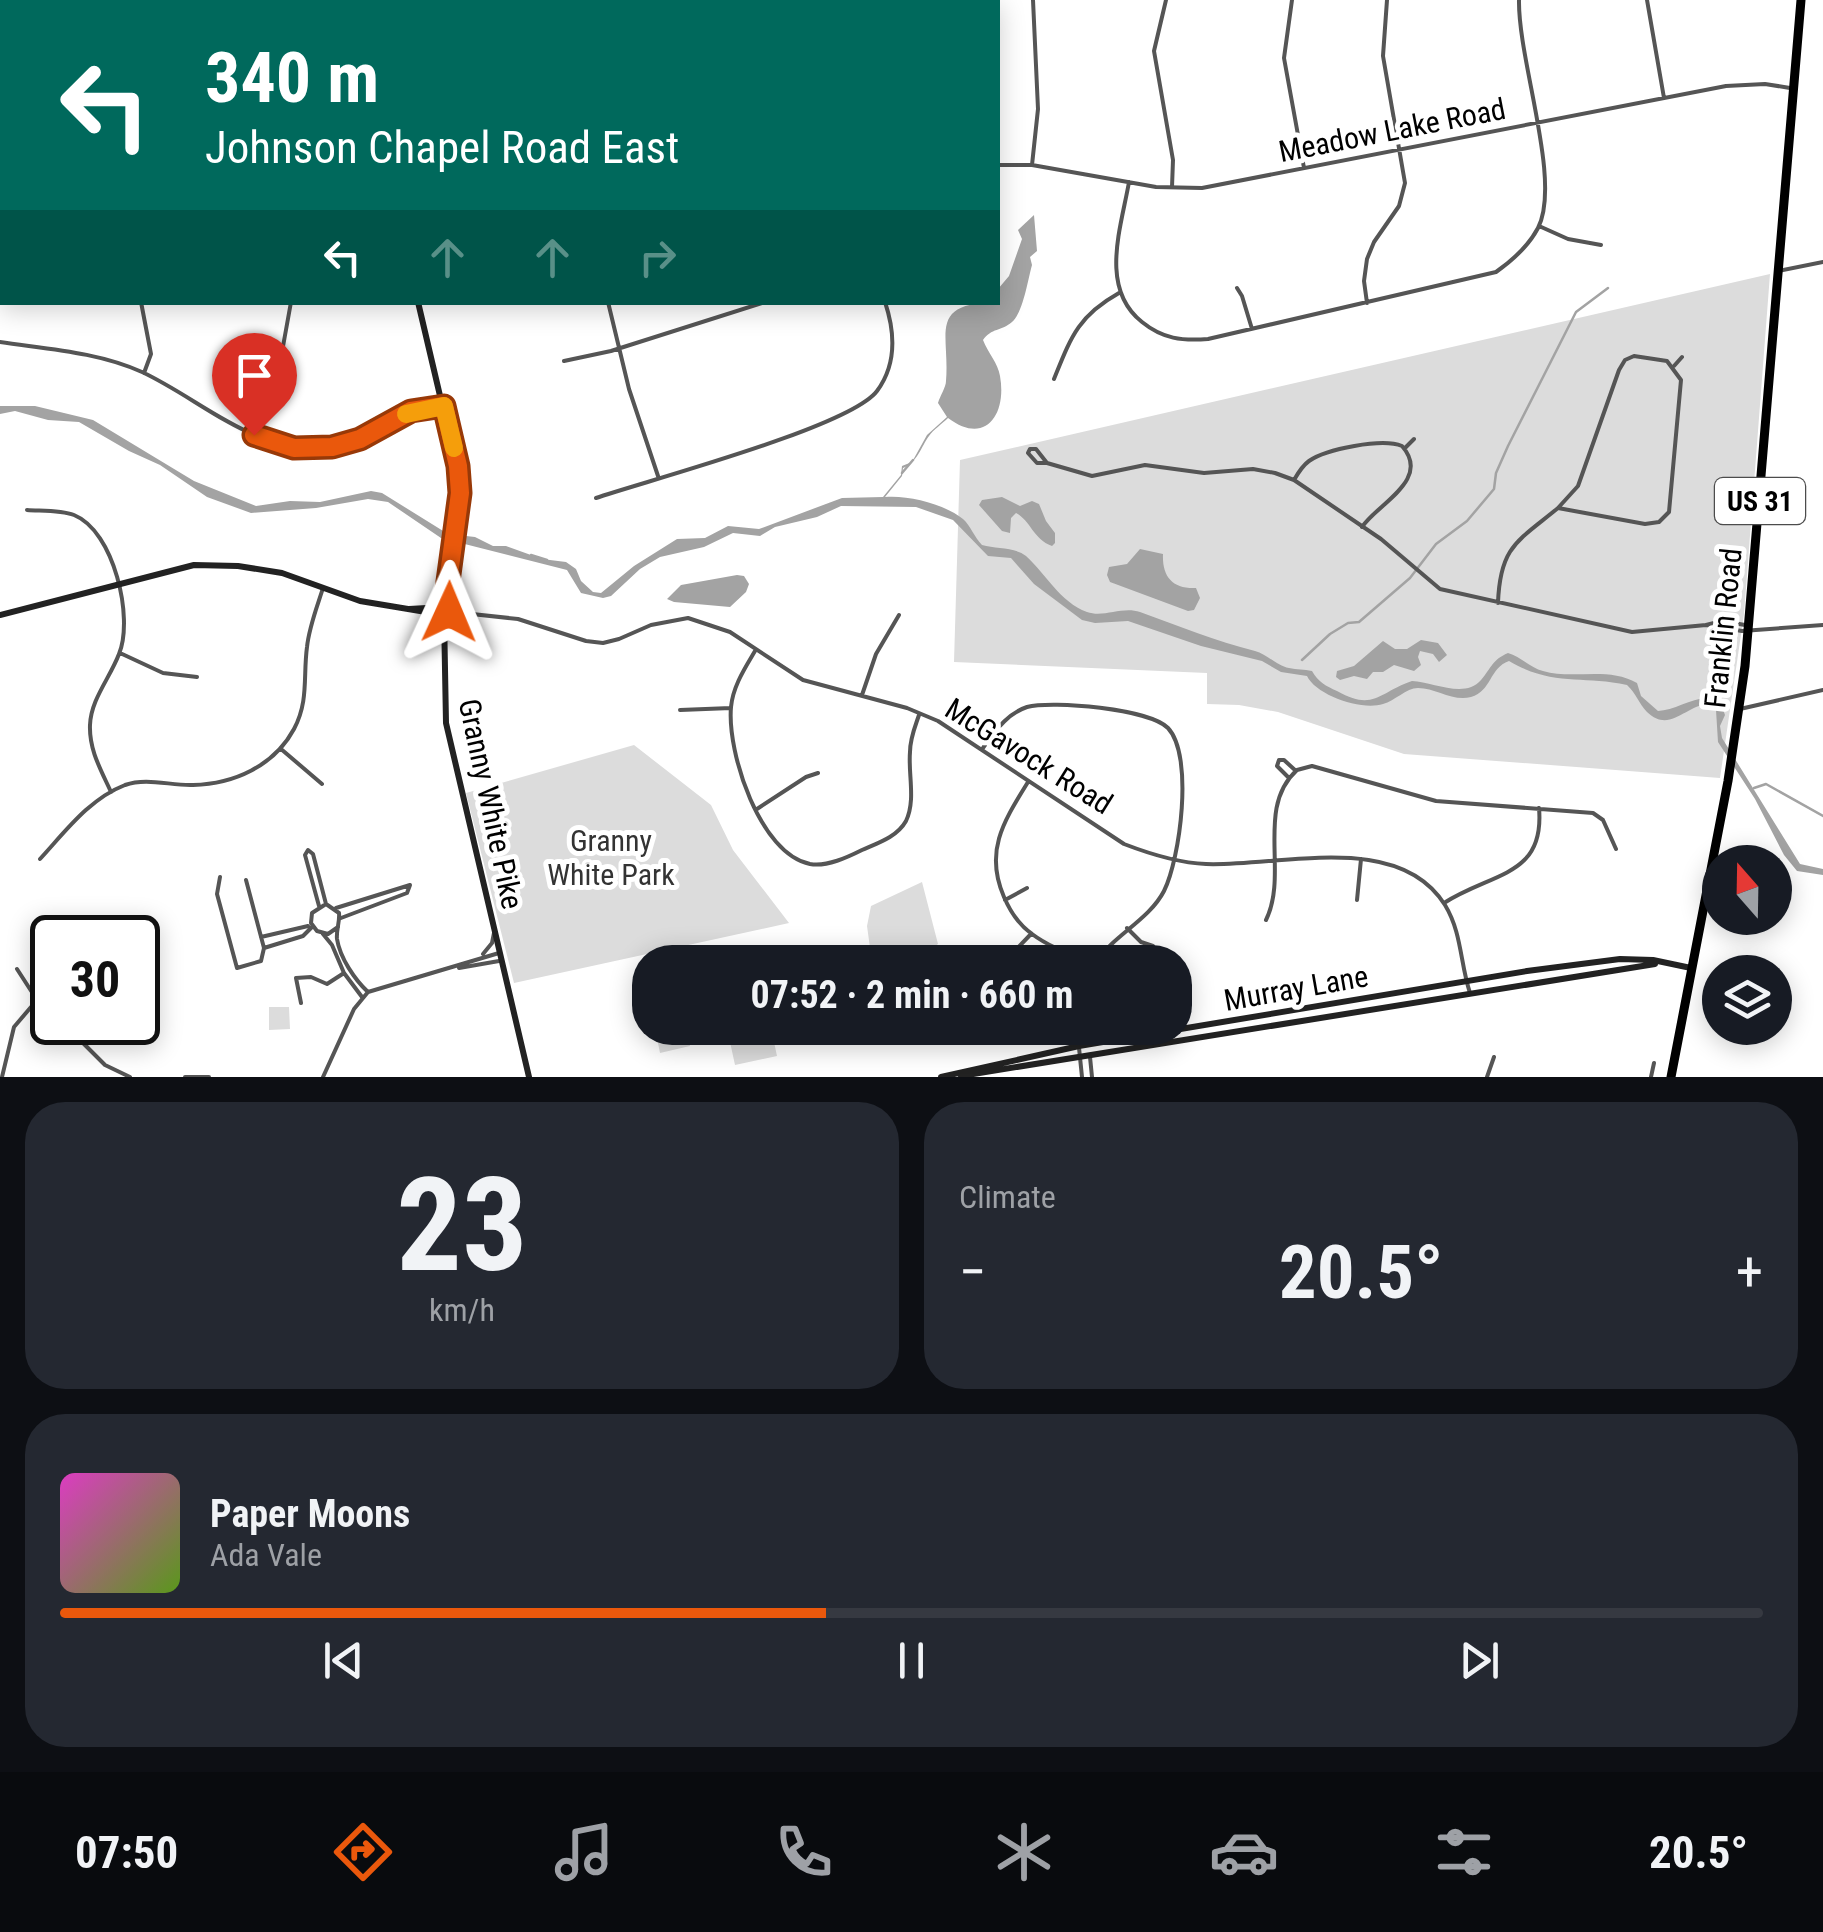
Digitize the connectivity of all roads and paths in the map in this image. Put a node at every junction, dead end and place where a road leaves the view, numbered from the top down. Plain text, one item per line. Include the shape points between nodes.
1 (1033, 0) edge
2 (1166, 0) edge
3 (1292, 0) edge
4 (1386, 0) edge
5 (1519, 0) edge
6 (1647, 0) edge
7 (1802, 0) edge
8 (1794, 88) junction
9 (1664, 98) junction
10 (1536, 124) junction
11 (1401, 150) junction
12 (1000, 165) edge
13 (1032, 165) junction
14 (1304, 169) junction
15 (1129, 182) junction
16 (1172, 188) junction
17 (1539, 226) junction
18 (1601, 245) dead end
19 (1823, 262) edge
20 (1778, 271) junction
21 (1237, 288) dead end
22 (1119, 293) junction
23 (1367, 304) junction
24 (141, 305) edge
25 (290, 305) edge
26 (419, 305) edge
27 (609, 305) edge
28 (743, 305) edge
29 (757, 305) edge
30 (886, 305) edge
31 (744, 310) junction
32 (1252, 329) junction
33 (0, 342) edge
34 (618, 349) junction
35 (1682, 357) dead end
36 (564, 360) dead end
37 (1674, 366) junction
38 (144, 373) junction
39 (1054, 380) dead end
40 (444, 406) junction
41 (248, 433) junction
42 (1414, 440) dead end
43 (1405, 448) junction
44 (1047, 463) dead end
45 (658, 476) junction
46 (1294, 480) junction
47 (596, 498) dead end
48 (1558, 508) junction
49 (28, 510) dead end
50 (1362, 526) junction
51 (117, 584) junction
52 (323, 588) junction
53 (1498, 604) junction
54 (444, 611) junction
55 (899, 615) dead end
56 (0, 616) edge
57 (1823, 625) edge
58 (1749, 628) junction
59 (754, 650) junction
60 (120, 653) junction
61 (198, 677) dead end
62 (1823, 690) edge
63 (862, 696) junction
64 (731, 708) junction
65 (1740, 709) junction
66 (680, 710) dead end
67 (919, 714) junction
68 (983, 749) junction
69 (281, 750) junction
70 (1296, 772) junction
71 (818, 773) dead end
72 (1289, 778) junction
73 (1028, 781) junction
74 (322, 784) dead end
75 (110, 792) junction
76 (1539, 808) junction
77 (757, 809) junction
78 (1616, 849) dead end
79 (1172, 859) junction
80 (1360, 859) junction
81 (40, 860) dead end
82 (1275, 861) junction
83 (220, 877) dead end
84 (246, 880) dead end
85 (1026, 888) dead end
86 (1005, 900) junction
87 (1357, 900) dead end
88 (1444, 903) junction
89 (326, 904) junction
90 (319, 906) junction
91 (336, 908) junction
92 (341, 918) junction
93 (1266, 920) dead end
94 (312, 925) junction
95 (338, 927) junction
96 (1127, 928) junction
97 (494, 933) junction
98 (324, 934) junction
99 (1031, 934) junction
100 (261, 937) junction
101 (1020, 945) edge
102 (1053, 945) edge
103 (1108, 945) edge
104 (1150, 945) edge
105 (264, 948) junction
106 (500, 957) junction
107 (477, 958) junction
108 (1661, 964) junction
109 (455, 968) junction
110 (1692, 968) junction
111 (17, 969) dead end
112 (344, 974) junction
113 (1466, 981) junction
114 (30, 989) edge
115 (368, 992) junction
116 (1470, 993) junction
117 (362, 997) junction
118 (301, 1003) dead end
119 (30, 1008) edge
120 (85, 1045) edge
121 (1083, 1046) junction
122 (1090, 1057) junction
123 (1494, 1057) dead end
124 (1080, 1059) junction
125 (1654, 1063) dead end
126 (2, 1077) edge
127 (130, 1077) edge
128 (186, 1077) edge
129 (209, 1077) edge
130 (323, 1077) edge
131 (529, 1077) edge
132 (940, 1077) edge
133 (952, 1077) edge
134 (1082, 1077) edge
135 (1092, 1077) edge
136 (1487, 1077) edge
137 (1652, 1077) edge
138 (1672, 1077) edge

1 - 13 street via 1038,109
2 - 16 street via 1154,52
3 - 14 street via 1284,58
4 - 11 street via 1383,56
5 - 10 street
6 - 9 street
7 - 8 main road, Franklin Road / US 31
8 - 9 street, Meadow Lake Road via 1742,84
8 - 20 main road, Franklin Road / US 31
9 - 10 street, Meadow Lake Road
10 - 11 street, Meadow Lake Road
10 - 17 street via 1546,188
11 - 14 street, Meadow Lake Road
11 - 23 street via 1403,192 1366,259
12 - 13 street, Meadow Lake Road
13 - 15 street, Meadow Lake Road
14 - 16 street, Meadow Lake Road
15 - 16 street, Meadow Lake Road
15 - 22 street via 1116,256
17 - 18 street
17 - 23 street via 1516,258 1496,272
19 - 20 street
20 - 58 main road, Franklin Road / US 31
21 - 32 street
22 - 32 street via 1134,316 1162,336 1193,340
22 - 39 street via 1080,321
23 - 32 street
24 - 38 street via 151,354
25 - 41 street via 282,352
26 - 40 main road, Granny White Pike
27 - 34 street
28 - 31 street
29 - 31 street
30 - 45 street via 892,358 877,392 860,407
31 - 34 street
33 - 38 street via 108,360
34 - 36 street
34 - 45 street
35 - 37 street
37 - 48 street via 1649,356 1623,362 1578,486
37 - 48 street via 1682,386 1668,515 1649,524
38 - 41 street
40 - 41 street via 411,411 332,447 294,448
40 - 54 main road, Granny White Pike via 458,466 458,522
42 - 43 street
43 - 46 street via 1382,442 1322,455
43 - 50 street via 1410,465 1401,490
44 - 46 street via 1092,476 1144,465 1202,473 1260,470
45 - 47 street
46 - 50 street
48 - 53 street via 1507,553
49 - 51 street via 74,515 89,526 110,556
50 - 53 street via 1440,589
51 - 52 main road via 194,565 275,572
51 - 56 main road
51 - 60 street via 126,627
52 - 54 main road
52 - 69 street via 306,649 302,710
53 - 58 street via 1632,632 1729,621
54 - 59 street, McGavock Road via 518,619 603,643 688,618 730,632
54 - 97 main road, Granny White Pike via 446,723
55 - 63 street
57 - 58 street
58 - 65 main road, Franklin Road / US 31
59 - 63 street, McGavock Road via 803,680
59 - 64 street
60 - 61 street via 163,673
60 - 75 street via 90,724 95,759
62 - 65 street
63 - 67 street, McGavock Road
64 - 66 street
64 - 77 street via 740,780
65 - 110 main road, Franklin Road / US 31
67 - 68 street, McGavock Road
67 - 77 street via 910,748 910,808 893,836 810,864 790,855
68 - 73 street, McGavock Road
68 - 79 street via 1004,721 1027,708 1153,717 1175,738 1182,761
69 - 74 street
69 - 75 street via 233,780 148,781
70 - 72 street
70 - 72 street via 1279,760
70 - 76 street via 1312,766 1436,800
71 - 77 street
72 - 82 street via 1276,812
73 - 79 street, McGavock Road via 1124,844
73 - 86 street via 994,848
75 - 81 street
76 - 78 street via 1593,814 1603,820
76 - 88 street via 1538,844 1528,860
79 - 82 street, McGavock Road
79 - 96 street via 1164,890
80 - 82 street, McGavock Road
80 - 87 street
80 - 88 street, McGavock Road via 1390,862
82 - 93 street via 1276,892
83 - 105 street via 217,894 237,968 261,961
84 - 100 street
85 - 86 street
86 - 99 street
88 - 113 street, McGavock Road via 1460,937
89 - 90 street
89 - 90 street via 308,850
89 - 91 street
90 - 94 street
91 - 92 street
91 - 92 street via 410,885 407,893
92 - 95 street
94 - 98 street
94 - 100 street
94 - 105 street via 303,936
95 - 98 street
95 - 115 street via 344,958
96 - 103 street
96 - 104 street
97 - 106 main road, Granny White Pike
97 - 107 street
98 - 112 street
99 - 101 street
99 - 102 street
100 - 105 street
106 - 107 street
106 - 109 street
106 - 131 main road, Granny White Pike
107 - 109 street
108 - 110 main road, Murray Lane
108 - 113 main road, Murray Lane via 1620,959
108 - 116 main road, Murray Lane
109 - 115 street
110 - 138 main road, Franklin Road / US 31
111 - 114 street
112 - 117 street
112 - 118 street via 328,984 296,978
113 - 116 street, McGavock Road
113 - 121 main road, Murray Lane
115 - 117 street
116 - 122 main road, Murray Lane
117 - 130 street
119 - 126 street via 14,1027
120 - 127 street
121 - 122 street
121 - 124 street
121 - 132 main road, Murray Lane
122 - 124 main road, Murray Lane
122 - 135 street
123 - 136 street
124 - 133 main road, Murray Lane
124 - 134 street
125 - 137 street
128 - 129 street

